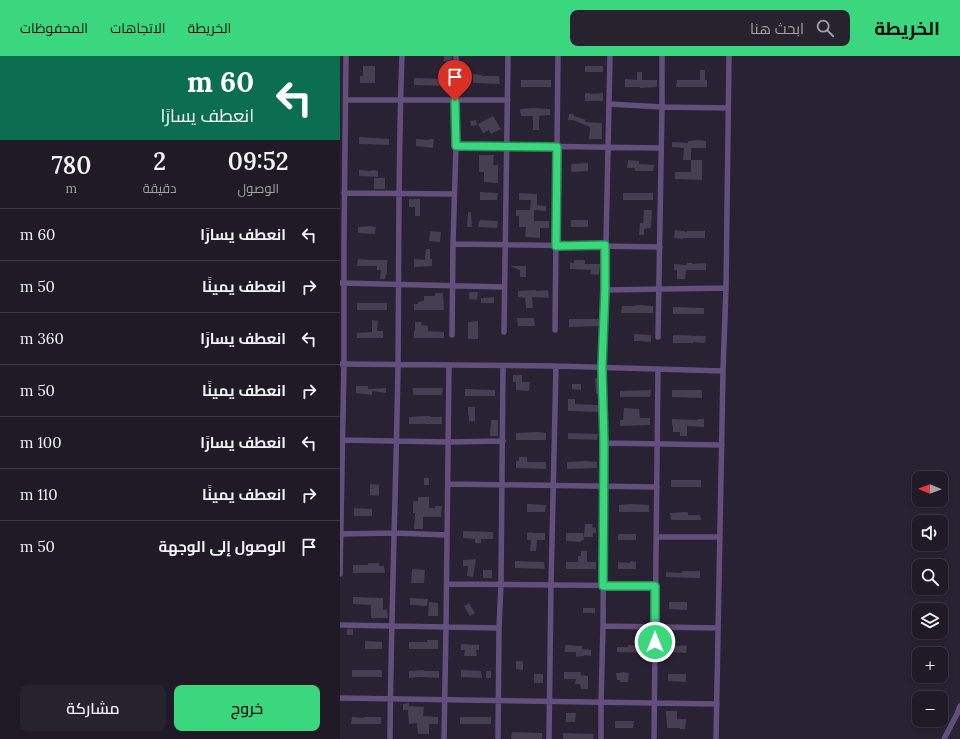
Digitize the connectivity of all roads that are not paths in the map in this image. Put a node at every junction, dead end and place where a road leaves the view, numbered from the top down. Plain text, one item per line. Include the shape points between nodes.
1 (346, 56) edge
2 (402, 56) edge
3 (456, 56) edge
4 (508, 56) edge
5 (558, 56) edge
6 (610, 56) edge
7 (662, 56) edge
8 (729, 56) edge
9 (346, 100) junction
10 (400, 100) junction
11 (508, 100) junction
12 (455, 101) junction
13 (609, 104) junction
14 (662, 107) junction
15 (728, 108) junction
16 (342, 144) edge
17 (456, 146) junction
18 (508, 146) junction
19 (557, 147) junction
20 (608, 148) junction
21 (661, 148) junction
22 (344, 193) junction
23 (399, 194) junction
24 (454, 194) junction
25 (342, 242) edge
26 (453, 244) junction
27 (504, 245) junction
28 (605, 245) junction
29 (556, 246) junction
30 (660, 247) junction
31 (342, 283) edge
32 (398, 284) junction
33 (453, 285) junction
34 (504, 287) junction
35 (726, 288) junction
36 (659, 289) junction
37 (605, 290) junction
38 (554, 330) dead end
39 (504, 332) dead end
40 (452, 335) dead end
41 (658, 337) dead end
42 (342, 364) edge
43 (398, 365) junction
44 (449, 365) junction
45 (503, 366) junction
46 (556, 366) junction
47 (602, 367) junction
48 (658, 369) junction
49 (723, 370) junction
50 (341, 440) edge
51 (396, 441) junction
52 (503, 441) junction
53 (448, 442) junction
54 (604, 443) junction
55 (657, 444) junction
56 (722, 445) junction
57 (341, 480) edge
58 (448, 484) junction
59 (502, 485) junction
60 (554, 485) junction
61 (604, 486) junction
62 (656, 487) junction
63 (394, 533) junction
64 (341, 534) edge
65 (447, 535) junction
66 (656, 537) junction
67 (720, 537) junction
68 (340, 574) edge
69 (447, 584) junction
70 (501, 584) junction
71 (551, 585) junction
72 (603, 586) junction
73 (655, 586) junction
74 (340, 625) edge
75 (392, 626) junction
76 (603, 626) junction
77 (446, 627) junction
78 (656, 627) junction
79 (499, 628) junction
80 (718, 628) junction
81 (340, 698) edge
82 (390, 699) junction
83 (445, 700) junction
84 (498, 700) junction
85 (550, 701) junction
86 (601, 702) junction
87 (654, 703) junction
88 (717, 704) junction
89 (960, 706) edge
90 (390, 739) edge
91 (444, 739) edge
92 (498, 739) edge
93 (549, 739) edge
94 (601, 739) edge
95 (654, 739) edge
96 (716, 739) edge
97 (944, 739) edge

1 - 9 street
2 - 10 street
3 - 12 street
4 - 11 street
5 - 19 street
6 - 13 street
7 - 14 street
8 - 15 street
9 - 10 street
9 - 16 street
10 - 12 street
10 - 23 street
11 - 12 street
11 - 18 street
12 - 17 street
13 - 14 street
13 - 20 street
14 - 15 street
14 - 21 street
15 - 35 street
16 - 22 street
17 - 18 street
17 - 24 street
18 - 19 street
18 - 27 street
19 - 20 street
19 - 29 street
20 - 21 street
20 - 28 street
21 - 30 street
22 - 23 street
22 - 25 street
23 - 24 street
23 - 32 street
24 - 26 street
25 - 31 street
26 - 27 street
26 - 33 street
27 - 29 street
27 - 34 street
28 - 29 street
28 - 30 street
28 - 37 street
29 - 38 street
30 - 36 street
31 - 32 street
31 - 42 street
32 - 33 street
32 - 43 street
33 - 34 street
33 - 40 street
34 - 39 street
35 - 36 street
35 - 49 street
36 - 37 street
36 - 41 street
37 - 47 street
42 - 43 street
42 - 50 street
43 - 44 street
43 - 51 street
44 - 45 street
44 - 53 street
45 - 46 street
45 - 52 street
46 - 47 street
46 - 60 street
47 - 48 street
47 - 54 street
48 - 49 street
48 - 55 street
49 - 56 street
50 - 51 street
50 - 57 street
51 - 53 street
51 - 63 street
52 - 53 street
52 - 59 street
53 - 58 street
54 - 55 street
54 - 61 street
55 - 56 street
55 - 62 street
56 - 67 street
57 - 64 street
58 - 59 street
58 - 65 street
59 - 60 street
59 - 70 street
60 - 61 street
60 - 71 street
61 - 62 street
61 - 72 street
62 - 66 street
63 - 64 street
63 - 65 street
63 - 75 street
64 - 68 street
65 - 69 street
66 - 67 street
66 - 73 street
67 - 80 street
69 - 70 street
69 - 77 street
70 - 71 street
70 - 79 street
71 - 72 street
71 - 85 street
72 - 73 street
72 - 76 street
73 - 78 street
74 - 75 street
75 - 77 street
75 - 82 street
76 - 78 street
76 - 86 street
77 - 79 street
77 - 83 street
78 - 80 street
78 - 87 street
79 - 84 street
80 - 88 street
81 - 82 street
82 - 83 street
82 - 90 street
83 - 84 street
83 - 91 street
84 - 85 street
84 - 92 street
85 - 86 street
85 - 93 street
86 - 87 street
86 - 94 street
87 - 88 street
87 - 95 street
88 - 96 street
89 - 97 street

